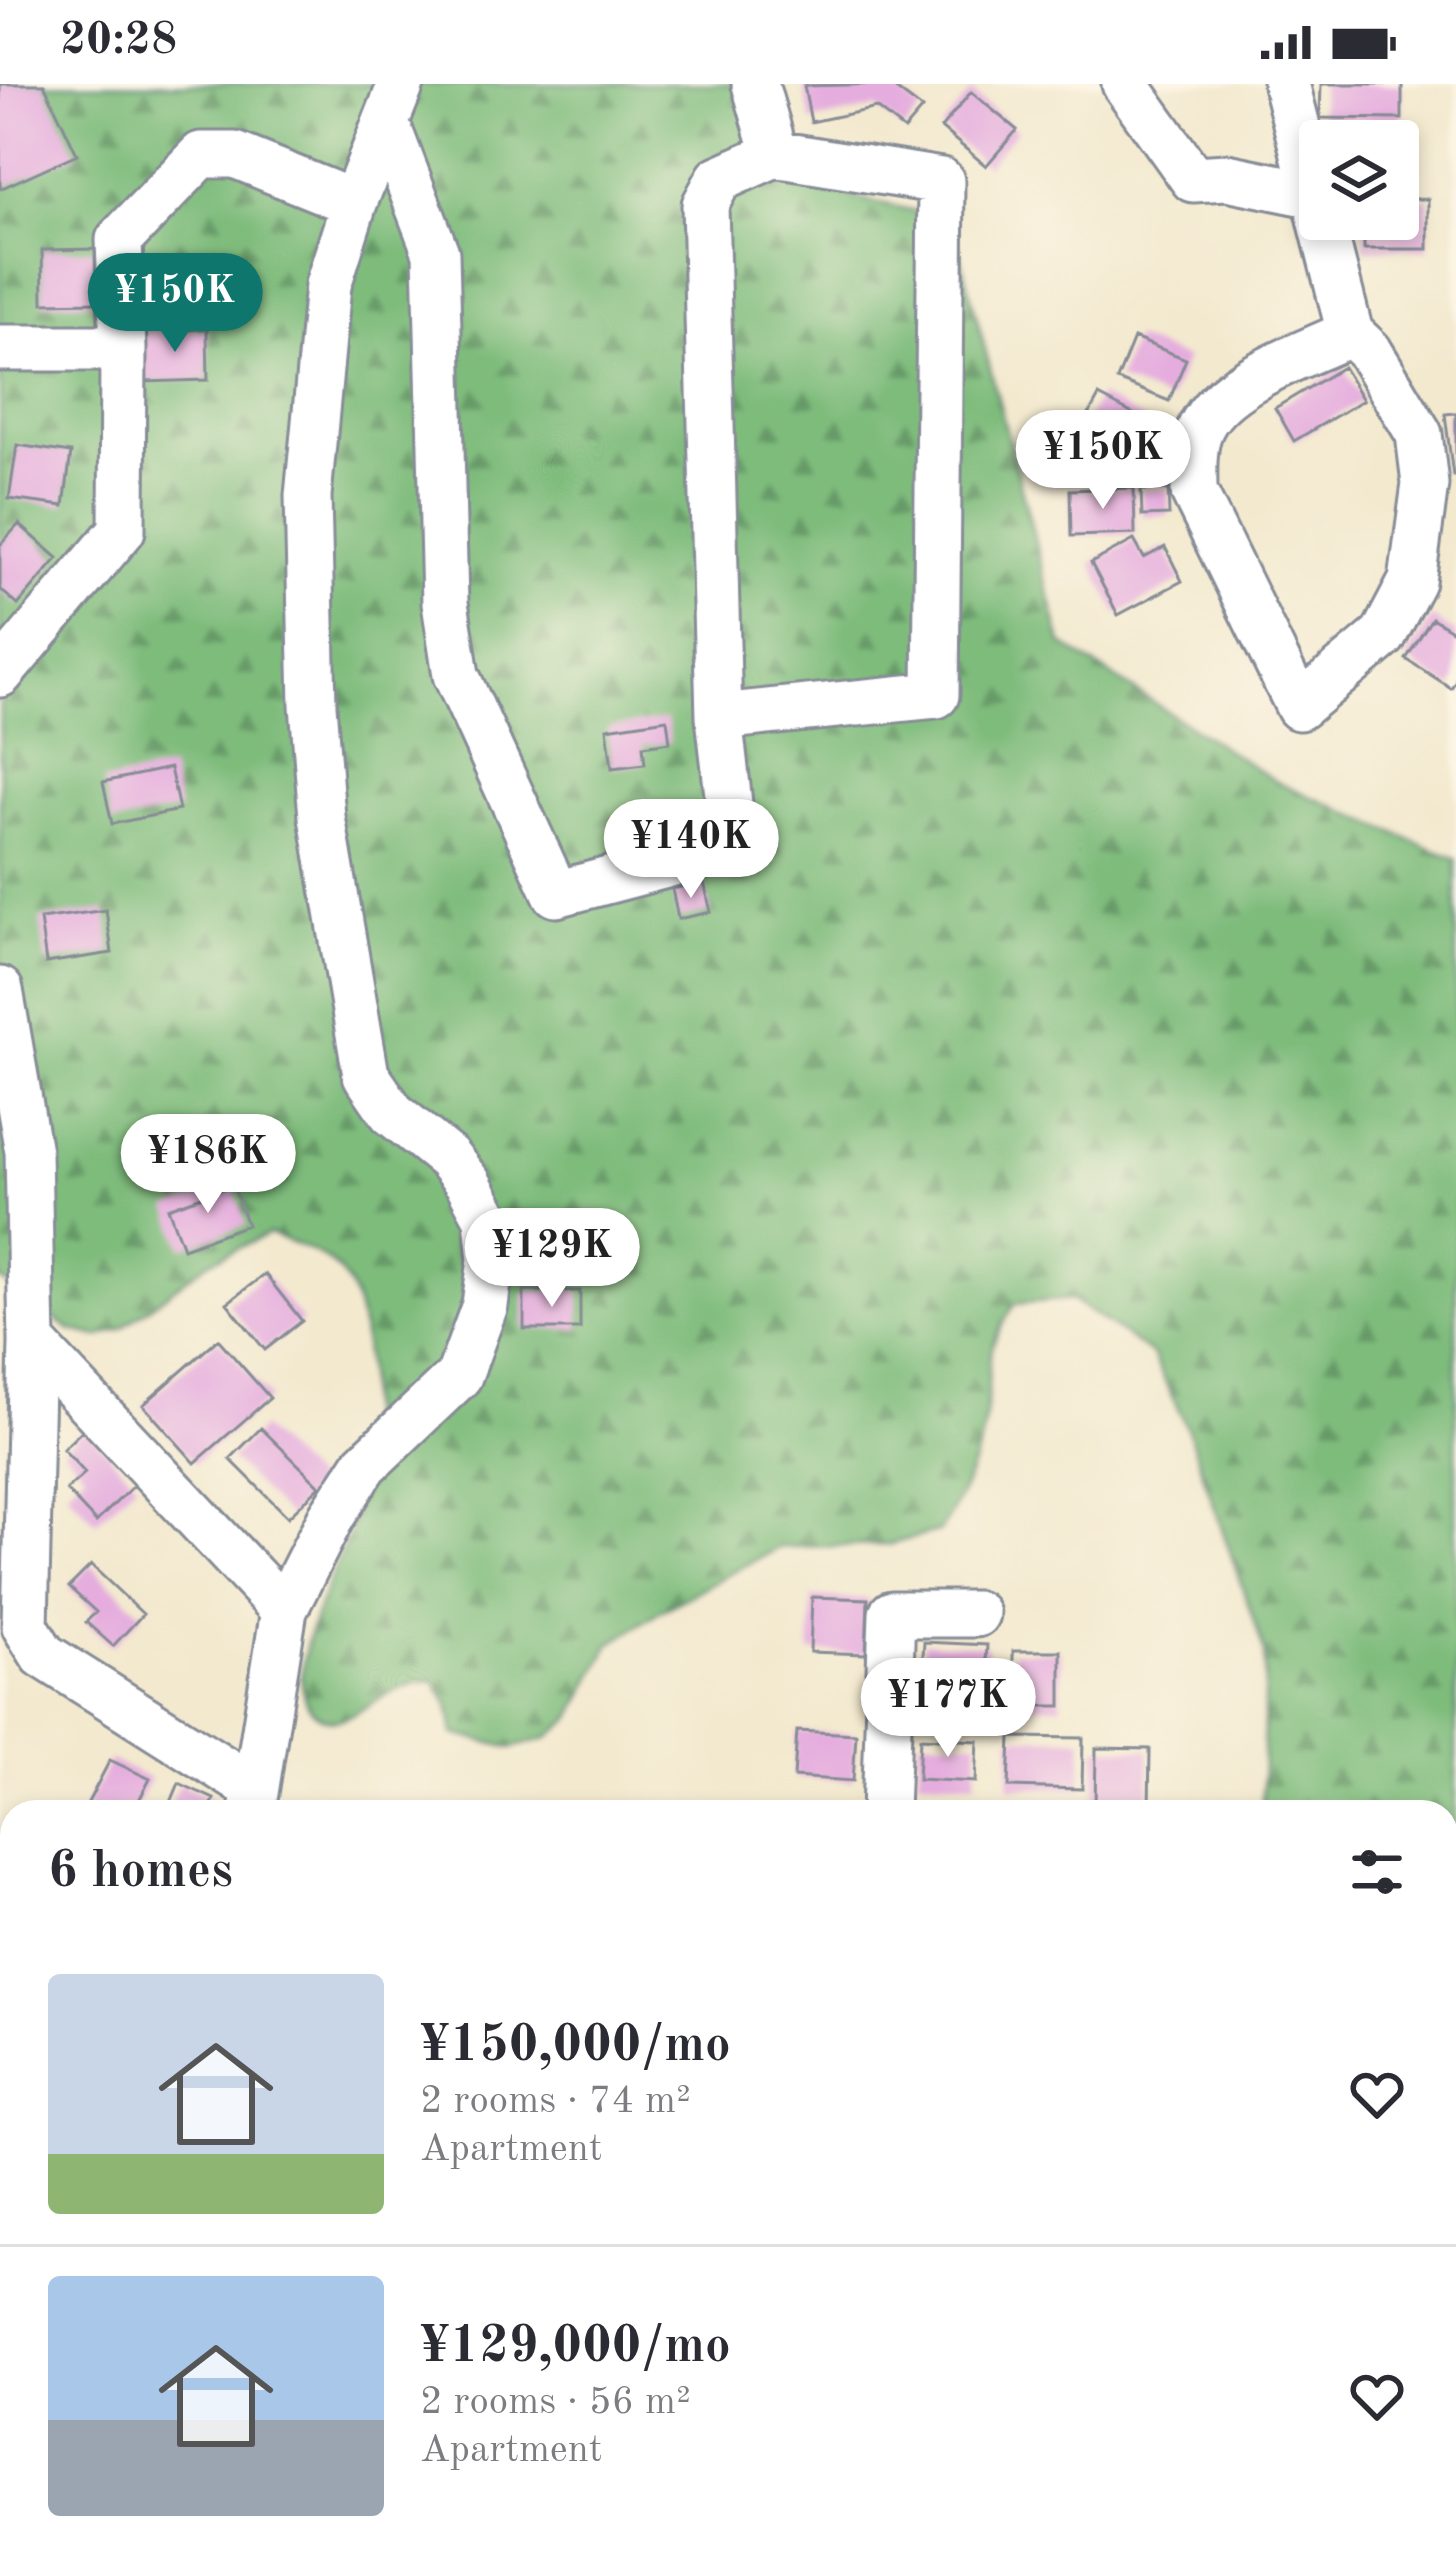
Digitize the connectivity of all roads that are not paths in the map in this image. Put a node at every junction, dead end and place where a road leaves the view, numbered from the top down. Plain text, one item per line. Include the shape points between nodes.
1 (755, 84) edge
2 (1125, 84) edge
3 (1286, 84) edge
4 (393, 103) edge
5 (1299, 134) edge
6 (775, 154) junction
7 (354, 203) junction
8 (1299, 203) edge
9 (1327, 240) edge
10 (1350, 333) junction
11 (0, 347) edge
12 (123, 348) junction
13 (0, 674) edge
14 (719, 717) junction
15 (0, 990) edge
16 (32, 1342) junction
17 (284, 1610) junction
18 (976, 1614) dead end
19 (252, 1800) edge
20 (885, 1800) edge

1 - 6 street
2 - 8 street via 1193,179 1227,177
3 - 5 street
4 - 7 street
4 - 14 street via 436,253 445,602 456,675 556,894 734,847
6 - 14 street via 719,179 705,206
6 - 14 street via 941,181 936,695
7 - 12 street via 235,155 201,155 119,241
7 - 17 street via 328,285 308,496 322,817 366,1075 392,1113 468,1183 487,1219 490,1260 485,1305 459,1376 365,1465
9 - 10 street
10 - 10 street via 1419,434 1422,504 1412,580 1383,636 1299,707 1194,493 1195,455 1202,426 1232,393
11 - 12 street
12 - 13 street via 122,530
15 - 16 street via 28,1152
16 - 17 street
16 - 19 street via 25,1626 43,1655
17 - 19 street
18 - 20 street via 892,1614

